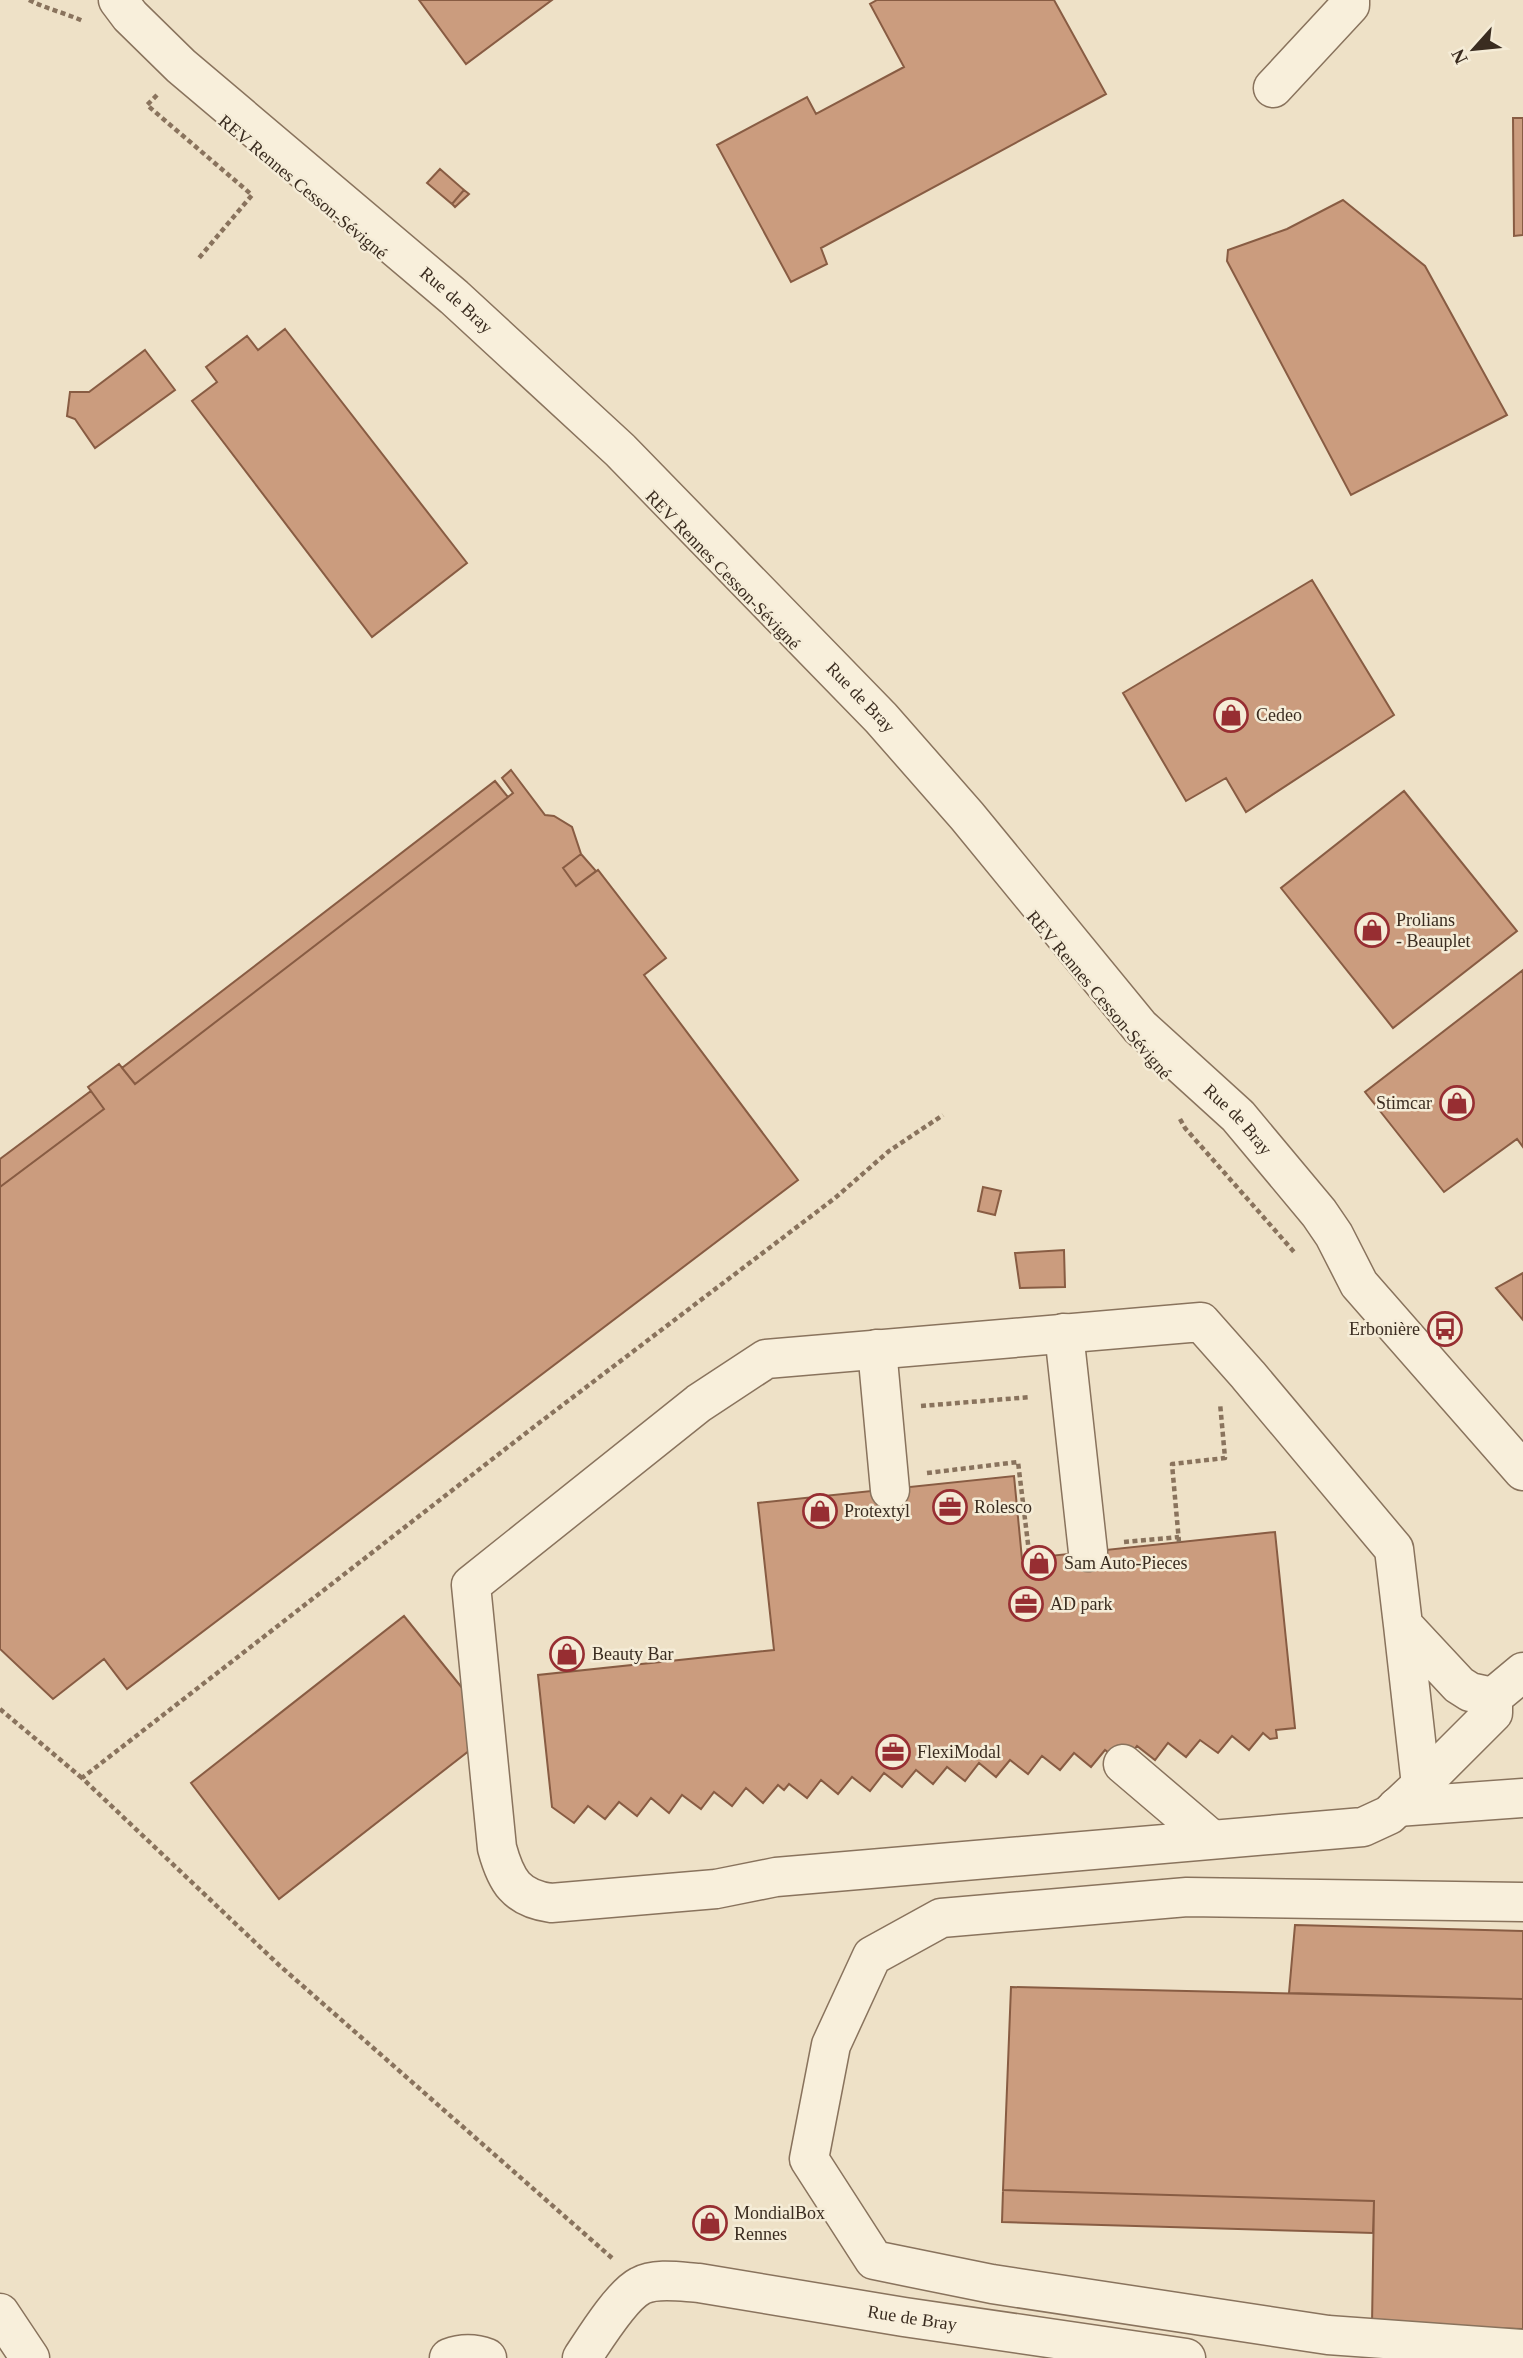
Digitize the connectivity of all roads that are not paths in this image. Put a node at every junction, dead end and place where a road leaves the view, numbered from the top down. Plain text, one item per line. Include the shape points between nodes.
1 (118, 0) edge
2 (1350, 0) edge
3 (1273, 88) dead end
4 (1064, 1333) junction
5 (877, 1349) junction
6 (1523, 1471) edge
7 (906, 1481) road end
8 (1088, 1549) road end
9 (1403, 1625) junction
10 (1523, 1672) edge
11 (1493, 1697) junction
12 (1122, 1764) dead end
13 (1409, 1796) junction
14 (1523, 1798) edge
15 (1211, 1839) junction
16 (1523, 1902) edge
17 (0, 2313) edge
18 (1523, 2349) edge
19 (30, 2358) edge
20 (449, 2358) edge
21 (487, 2358) edge
22 (582, 2358) edge
23 (1186, 2358) edge

1 - 6 street, Rue de Bray via 181,66 454,297 620,450 881,718 1140,1027 1238,1116 1319,1213 1359,1284
2 - 3 street
4 - 5 street
4 - 8 street
4 - 9 street via 1201,1322 1394,1549
5 - 7 street
5 - 15 street via 766,1359 689,1411 471,1585 495,1833 508,1878 528,1898 566,1903 716,1889 776,1877
9 - 11 street via 1459,1685
9 - 13 street
10 - 11 street
11 - 13 street via 1493,1713
12 - 15 street
13 - 14 street
13 - 15 street via 1379,1821 1363,1827
16 - 18 street via 1187,1897 941,1918 872,1956 831,2045 809,2159 874,2259 992,2284 1328,2335
17 - 19 street
20 - 21 street via 461,2354
22 - 23 street, Rue de Bray via 641,2284 666,2281

